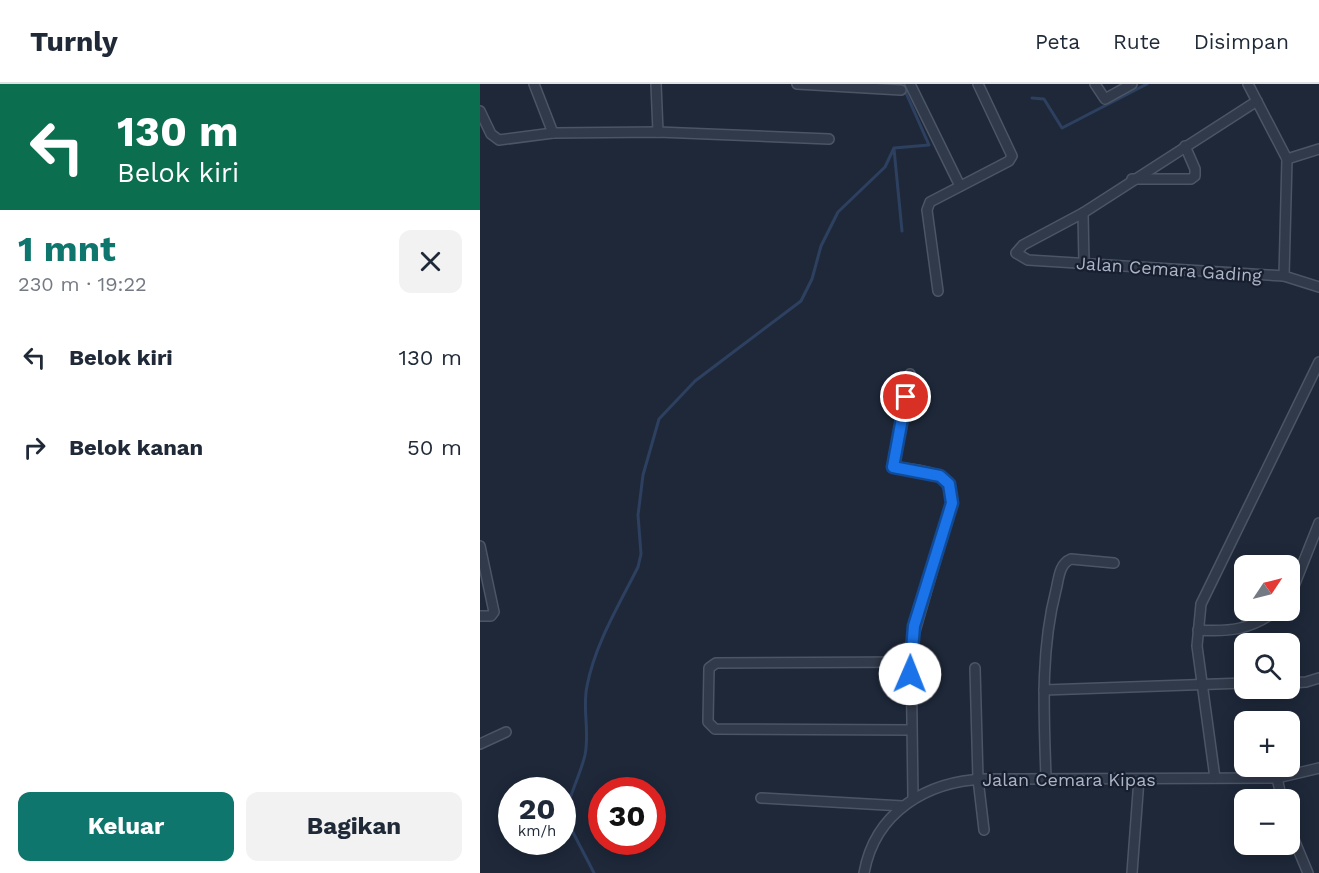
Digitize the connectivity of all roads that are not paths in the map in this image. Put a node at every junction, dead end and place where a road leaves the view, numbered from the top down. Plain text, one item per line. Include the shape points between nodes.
1 (534, 84) edge
2 (656, 84) edge
3 (797, 84) edge
4 (910, 84) edge
5 (978, 84) edge
6 (1095, 84) edge
7 (1132, 84) edge
8 (1248, 84) edge
9 (857, 85) edge
10 (901, 90) dead end
11 (1257, 101) junction
12 (480, 111) edge
13 (658, 132) junction
14 (553, 133) junction
15 (829, 139) dead end
16 (1185, 146) junction
17 (1319, 149) edge
18 (1287, 159) junction
19 (1132, 179) junction
20 (960, 186) junction
21 (1083, 213) junction
22 (1084, 263) junction
23 (1284, 276) junction
24 (1319, 287) edge
25 (938, 291) dead end
26 (1319, 362) edge
27 (910, 374) dead end
28 (1319, 523) edge
29 (480, 546) edge
30 (1114, 563) dead end
31 (1300, 571) edge
32 (480, 616) edge
33 (1262, 621) edge
34 (1198, 630) junction
35 (910, 662) junction
36 (975, 668) dead end
37 (1319, 678) edge
38 (1300, 682) edge
39 (1203, 683) junction
40 (1234, 683) edge
41 (1044, 690) junction
42 (911, 730) junction
43 (506, 732) dead end
44 (480, 744) edge
45 (1319, 768) edge
46 (1046, 778) junction
47 (1215, 778) junction
48 (1277, 778) junction
49 (978, 779) junction
50 (1138, 779) junction
51 (1280, 789) edge
52 (761, 798) dead end
53 (913, 798) junction
54 (903, 806) junction
55 (984, 830) dead end
56 (1300, 854) edge
57 (864, 873) edge
58 (1132, 873) edge
59 (1308, 873) edge

1 - 14 street
2 - 13 street
3 - 9 street
4 - 20 street
5 - 20 street via 1012,156
6 - 7 street via 1105,99
8 - 11 street
9 - 10 street
11 - 16 street
11 - 18 street
12 - 14 street via 491,134 500,140
13 - 14 street
13 - 15 street
16 - 19 street
16 - 19 street via 1195,169 1191,179
17 - 18 street
18 - 23 street
19 - 21 street
20 - 25 street via 934,198 927,210
21 - 22 street
21 - 22 street, Jalan Cemara Gading via 1019,247 1016,253 1028,260
22 - 23 street, Jalan Cemara Gading
23 - 24 street, Jalan Cemara Gading
26 - 34 street via 1205,593
27 - 35 street via 893,467 940,476 952,492 952,503 914,626
28 - 31 street
29 - 32 street via 494,612 491,616
30 - 41 street via 1075,559 1064,563 1046,635
33 - 34 street via 1243,629
34 - 39 street
35 - 42 street
35 - 42 street via 716,663 709,668 708,722 716,729
36 - 49 street
37 - 38 street
39 - 40 street
39 - 41 street
39 - 47 street
41 - 46 street
42 - 53 street
43 - 44 street
45 - 48 street, Jalan Cemara Kipas
46 - 49 street, Jalan Cemara Kipas
46 - 50 street, Jalan Cemara Kipas
47 - 48 street, Jalan Cemara Kipas
47 - 50 street, Jalan Cemara Kipas
48 - 51 street
49 - 53 street, Jalan Cemara Kipas
49 - 55 street
50 - 58 street
52 - 54 street
53 - 54 street, Jalan Cemara Kipas
54 - 57 street, Jalan Cemara Kipas via 880,834
56 - 59 street

